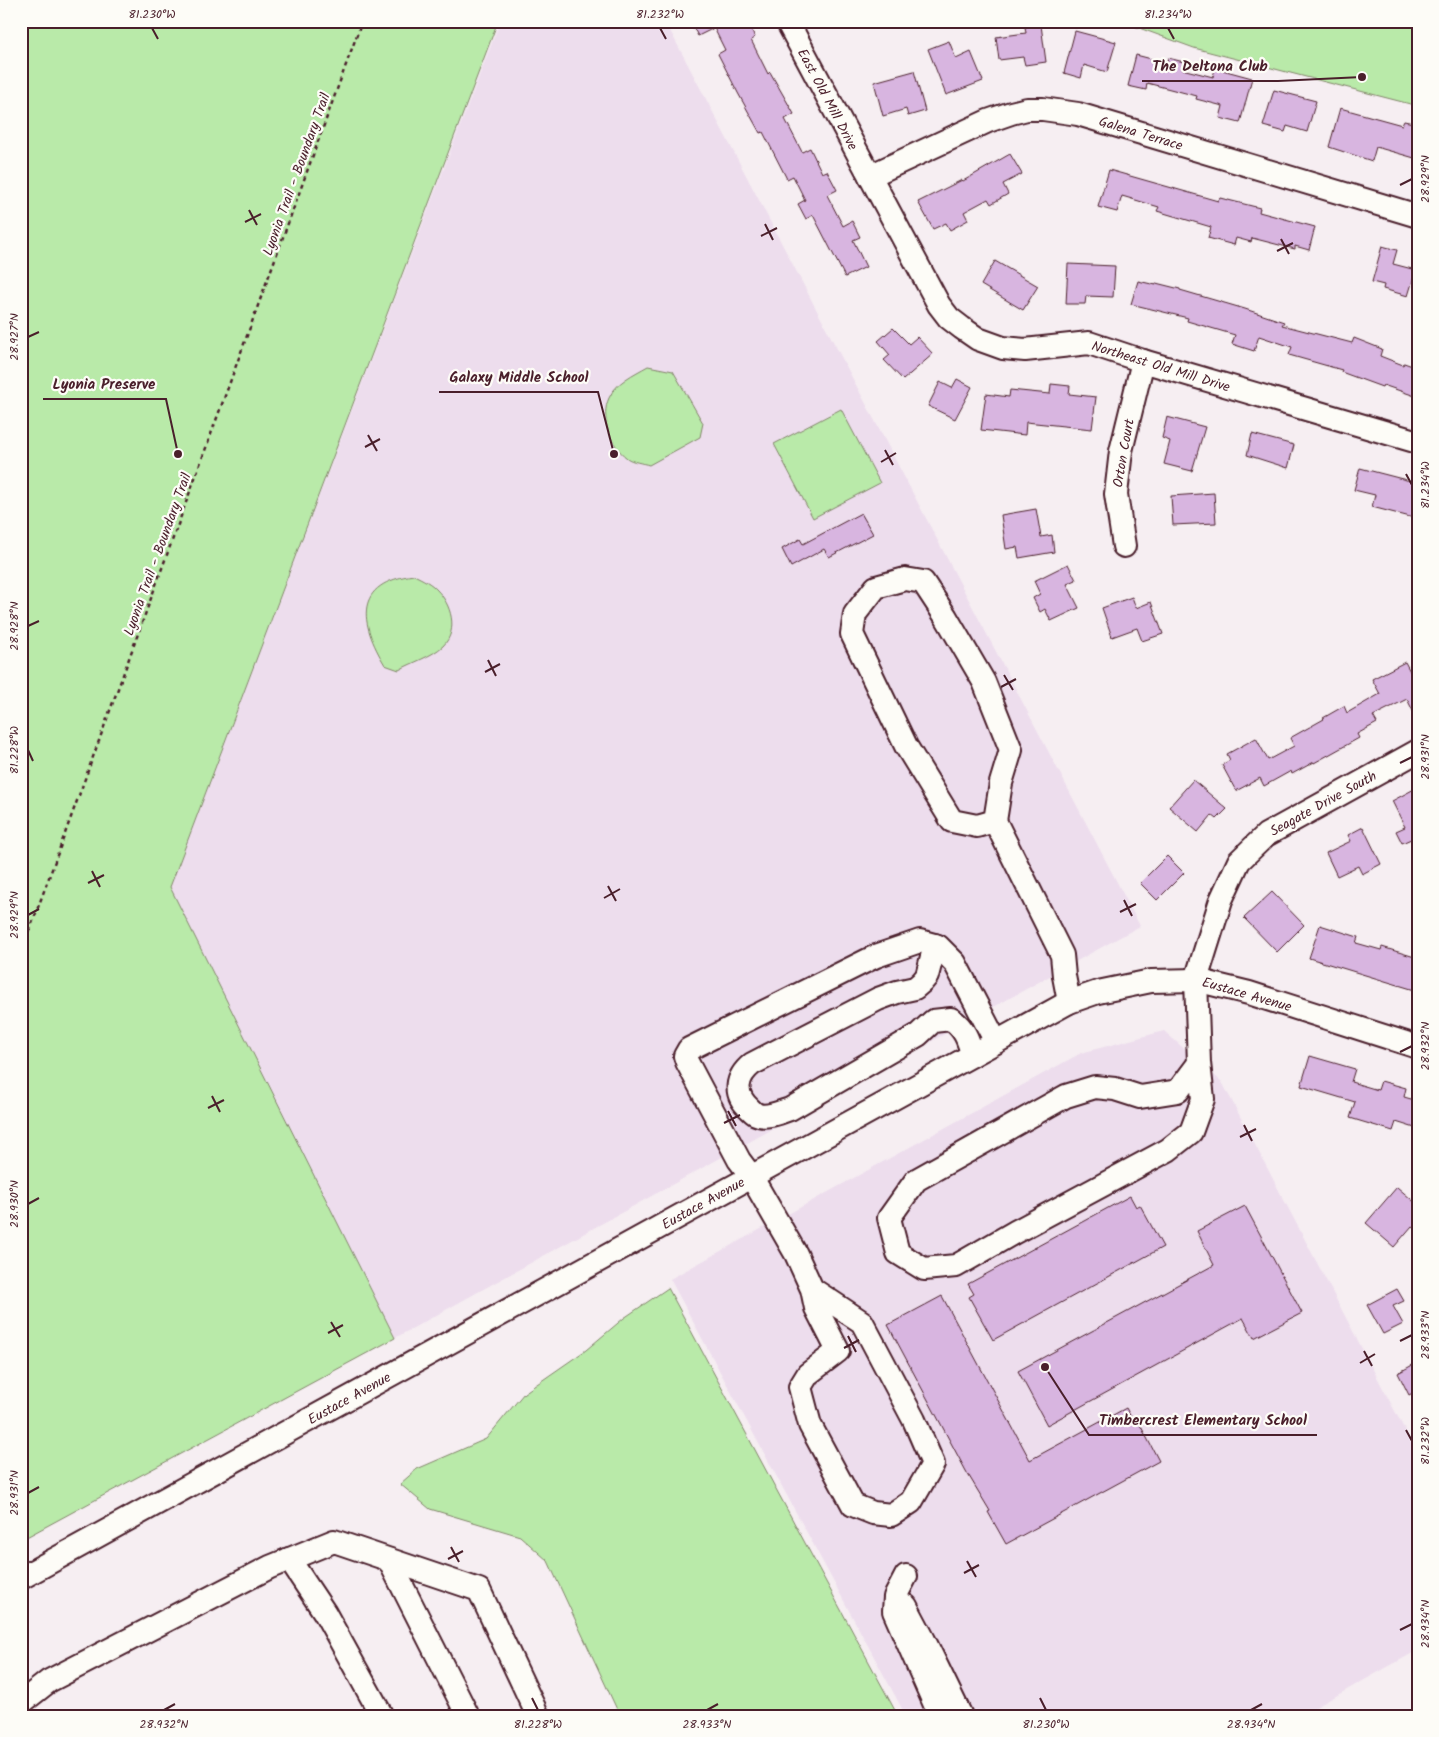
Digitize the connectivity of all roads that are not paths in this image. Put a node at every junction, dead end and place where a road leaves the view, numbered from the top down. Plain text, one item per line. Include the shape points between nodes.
1 (787, 21) edge
2 (870, 176) junction
3 (1418, 216) edge
4 (1143, 361) junction
5 (1418, 442) edge
6 (1124, 546) dead end
7 (1418, 750) edge
8 (995, 820) junction
9 (935, 945) junction
10 (1196, 980) junction
11 (1069, 1002) junction
12 (996, 1042) junction
13 (1418, 1047) edge
14 (972, 1055) junction
15 (1199, 1064) junction
16 (751, 1176) junction
17 (812, 1289) junction
18 (290, 1559) junction
19 (388, 1560) junction
20 (906, 1576) dead end
21 (21, 1578) edge
22 (895, 1597) junction
23 (21, 1703) edge
24 (382, 1716) edge
25 (468, 1716) edge
26 (538, 1716) edge
27 (940, 1716) edge
28 (961, 1716) edge

1 - 2 street, East Old Mill Drive
2 - 3 street, Galena Terrace via 1011,112 1043,109 1078,114
2 - 4 street, Northeast Old Mill Drive via 939,305 949,318 978,339 1003,348 1025,350 1089,343
4 - 5 street, Northeast Old Mill Drive
4 - 6 street, Orton Court via 1120,451 1116,494
7 - 10 street, Seagate Drive South via 1266,835 1239,861 1221,900
8 - 8 street via 1011,750 984,682 923,582 905,579 876,587 855,614 852,634 906,746 952,820 977,826
8 - 11 street via 1062,955
9 - 12 street via 955,963
9 - 14 street via 927,976 915,988 878,999 752,1064 744,1071 738,1084 740,1094 745,1105 756,1114 768,1116 790,1109 918,1035 934,1021 951,1018 970,1041
9 - 16 street via 920,941 876,956 690,1049 685,1056 687,1062 739,1160
10 - 11 street, Eustace Avenue via 1151,981
10 - 13 street, Eustace Avenue via 1249,993
10 - 15 street, Seagate Drive South
11 - 12 street, Eustace Avenue
12 - 14 street, Eustace Avenue
14 - 16 street, Eustace Avenue
15 - 15 street, Seagate Drive South via 1178,1091 1140,1097 1095,1087 1066,1096 916,1180 889,1218 898,1253 924,1270 956,1266 1168,1150 1192,1132 1203,1099
16 - 17 street via 796,1254
16 - 21 street, Eustace Avenue
17 - 17 street via 816,1308 838,1351 808,1374 800,1387 810,1425 853,1506 873,1514 891,1515 911,1502 933,1464 914,1420 862,1322
18 - 19 street via 334,1541
18 - 23 street via 49,1681
18 - 24 street via 325,1613
19 - 25 street
19 - 26 street via 479,1590
20 - 22 street
22 - 27 street via 894,1611
22 - 28 street via 907,1607

